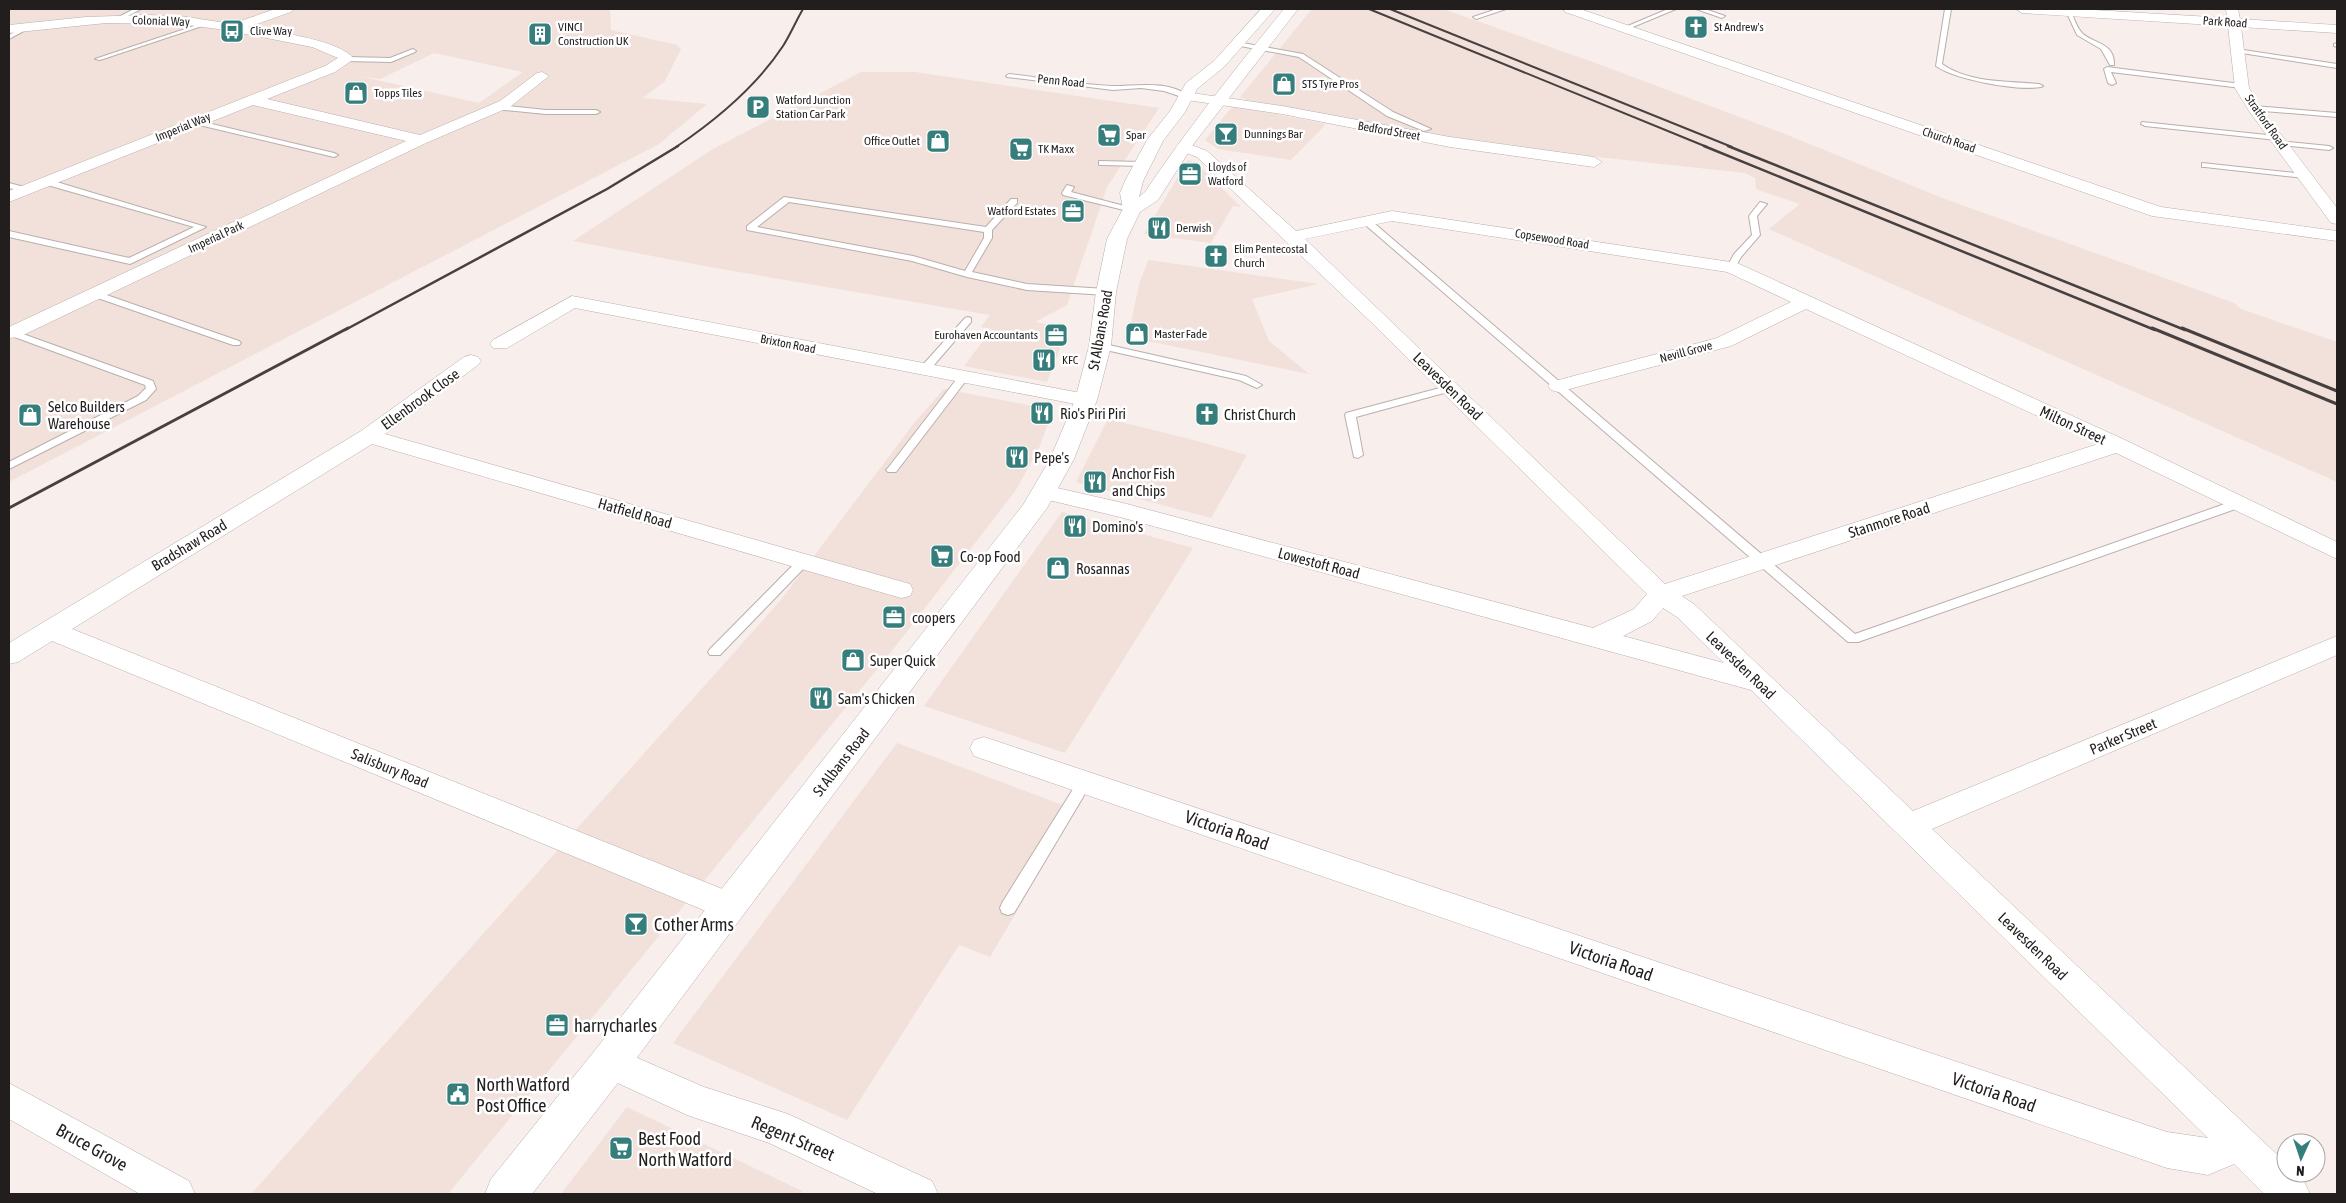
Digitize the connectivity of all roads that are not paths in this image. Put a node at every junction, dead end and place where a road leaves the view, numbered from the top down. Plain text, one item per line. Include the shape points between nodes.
1 (138, 9) edge
2 (286, 9) edge
3 (1268, 9) edge
4 (1291, 9) edge
5 (1503, 9) edge
6 (1569, 9) edge
7 (1673, 9) edge
8 (1699, 9) edge
9 (1948, 9) edge
10 (2022, 9) edge
11 (2068, 12) junction
12 (1722, 16) dead end
13 (2232, 16) edge
14 (1476, 17) dead end
15 (116, 20) junction
16 (205, 24) junction
17 (28, 27) junction
18 (234, 27) junction
19 (1626, 28) junction
20 (9, 29) edge
21 (2337, 29) edge
22 (9, 36) edge
23 (1237, 44) junction
24 (1261, 47) junction
25 (2237, 51) junction
26 (413, 52) dead end
27 (344, 56) junction
28 (98, 59) dead end
29 (2112, 64) dead end
30 (2337, 66) edge
31 (542, 76) dead end
32 (1009, 76) dead end
33 (2112, 83) dead end
34 (2039, 86) dead end
35 (2241, 86) junction
36 (1185, 96) junction
37 (251, 100) junction
38 (1218, 100) junction
39 (498, 107) junction
40 (2254, 108) junction
41 (596, 112) dead end
42 (2337, 115) edge
43 (198, 122) junction
44 (2145, 124) dead end
45 (1427, 129) dead end
46 (421, 140) junction
47 (2279, 141) junction
48 (1184, 147) junction
49 (2329, 148) dead end
50 (334, 155) dead end
51 (1145, 158) junction
52 (1594, 162) dead end
53 (1102, 163) dead end
54 (2206, 165) dead end
55 (2305, 176) junction
56 (47, 182) junction
57 (9, 185) edge
58 (1070, 187) dead end
59 (25, 190) junction
60 (9, 197) edge
61 (1014, 201) dead end
62 (1763, 204) dead end
63 (1132, 208) junction
64 (2337, 219) edge
65 (1365, 220) junction
66 (988, 230) junction
67 (9, 234) edge
68 (1292, 236) junction
69 (2337, 236) edge
70 (1731, 267) junction
71 (967, 274) junction
72 (1106, 292) junction
73 (96, 294) junction
74 (1807, 301) junction
75 (968, 320) dead end
76 (12, 333) joint
77 (236, 343) dead end
78 (500, 344) dead end
79 (1100, 346) junction
80 (471, 362) dead end
81 (924, 370) junction
82 (963, 378) junction
83 (1257, 385) dead end
84 (1558, 386) junction
85 (1452, 388) junction
86 (1086, 400) junction
87 (369, 436) junction
88 (2117, 445) junction
89 (1358, 455) dead end
90 (9, 466) edge
91 (892, 470) dead end
92 (1044, 492) junction
93 (2240, 503) junction
94 (2337, 551) edge
95 (804, 561) junction
96 (1763, 562) junction
97 (901, 590) dead end
98 (1661, 594) junction
99 (50, 630) junction
100 (1593, 638) junction
101 (2337, 645) edge
102 (715, 652) dead end
103 (9, 655) edge
104 (1758, 682) junction
105 (984, 748) dead end
106 (1085, 782) junction
107 (1908, 826) junction
108 (729, 906) junction
109 (1008, 908) dead end
110 (610, 1062) junction
111 (9, 1100) edge
112 (2238, 1143) junction
113 (176, 1194) edge
114 (506, 1194) edge
115 (919, 1194) edge
116 (2291, 1194) edge

1 - 15 lane
2 - 18 street
3 - 23 main road, St Albans Road
4 - 24 main road
5 - 14 lane
6 - 19 street, Church Road
7 - 19 lane
8 - 12 lane
9 - 34 lane via 1938,65 1941,68 1959,75
10 - 11 street, Park Road
11 - 13 street, Park Road
11 - 29 lane via 2079,34 2107,49
13 - 21 street, Park Road
13 - 25 street, Stratford Road
15 - 16 street, Colonial Way via 164,19
15 - 17 street, Colonial Way
16 - 18 street, Colonial Way
16 - 28 lane
17 - 20 street, Colonial Way
17 - 22 lane
18 - 27 street, Colonial Way
19 - 69 street, Church Road via 2158,212
23 - 24 lane
23 - 36 main road, St Albans Road via 1219,64 1191,86
24 - 38 main road
24 - 45 lane via 1301,55 1390,114
25 - 30 lane
25 - 35 street, Stratford Road
26 - 27 lane via 391,60
27 - 37 street, Imperial Way via 330,69
31 - 39 street, Imperial Park
32 - 36 lane, Penn Road via 1113,88 1159,97
33 - 35 lane via 2107,69
35 - 40 street, Stratford Road
36 - 38 street, Bedford Street
36 - 51 main road, St Albans Road
37 - 43 street, Imperial Way
37 - 46 street
38 - 48 main road
38 - 52 street, Bedford Street via 1450,142
39 - 41 lane via 546,112
39 - 46 street, Imperial Park
40 - 42 lane
40 - 47 street, Stratford Road
43 - 50 lane
43 - 56 street, Imperial Way
44 - 47 lane
46 - 73 street, Imperial Park
47 - 49 lane
47 - 55 street, Stratford Road
48 - 51 main road via 1164,148
48 - 63 main road via 1152,196
48 - 68 street, Leavesden Road via 1202,154
51 - 53 lane
51 - 63 main road, St Albans Road via 1128,193
54 - 55 lane
55 - 64 street, Stratford Road
56 - 59 street, Imperial Way
56 - 67 lane via 202,226 130,261
57 - 59 lane
58 - 63 lane via 1066,193
59 - 60 street, Imperial Way
61 - 66 lane
62 - 70 lane via 1753,216 1756,235 1736,256
63 - 72 main road, St Albans Road via 1117,239
65 - 68 street, Copsewood Road
65 - 70 street, Copsewood Road via 1401,216
65 - 84 lane
66 - 71 lane via 988,238
66 - 71 lane via 787,199 750,228
68 - 85 street, Leavesden Road
70 - 74 street, Copsewood Road
71 - 72 lane via 1027,287
72 - 79 main road, St Albans Road
73 - 76 street, Imperial Park
73 - 77 lane
74 - 84 street, Nevill Grove via 1724,342
74 - 88 street, Milton Street
75 - 81 lane
76 - 90 lane via 150,383 151,389 142,398
78 - 81 street, Brixton Road via 572,302
79 - 83 lane via 1233,376
79 - 86 main road, St Albans Road
80 - 87 street, Ellenbrook Close
81 - 82 street, Brixton Road
82 - 86 street, Brixton Road
82 - 91 lane
84 - 96 lane
85 - 89 lane via 1350,415
85 - 98 street, Leavesden Road
86 - 92 main road, St Albans Road via 1062,459
87 - 95 street, Hatfield Road
87 - 99 street, Bradshaw Road
88 - 93 street, Milton Street
88 - 96 street, Stanmore Road
92 - 100 street, Lowestoft Road via 1123,510
92 - 108 main road, St Albans Road via 960,608
93 - 94 street, Milton Street
93 - 96 lane via 1853,639
95 - 97 street, Hatfield Road
95 - 102 lane
96 - 98 street, Stanmore Road
98 - 100 street via 1643,615
98 - 104 street, Leavesden Road via 1686,611
99 - 103 street, Bradshaw Road
99 - 108 street, Salisbury Road
100 - 104 street, Lowestoft Road
101 - 107 street, Parker Street
104 - 107 street, Leavesden Road
105 - 106 street, Victoria Road
106 - 109 lane
106 - 112 street, Victoria Road via 2167,1150 2208,1157
107 - 112 street, Leavesden Road
108 - 110 main road, St Albans Road
110 - 114 main road, St Albans Road
110 - 115 street, Regent Street via 700,1103 775,1127
111 - 113 street, Bruce Grove
112 - 116 street, Leavesden Road

